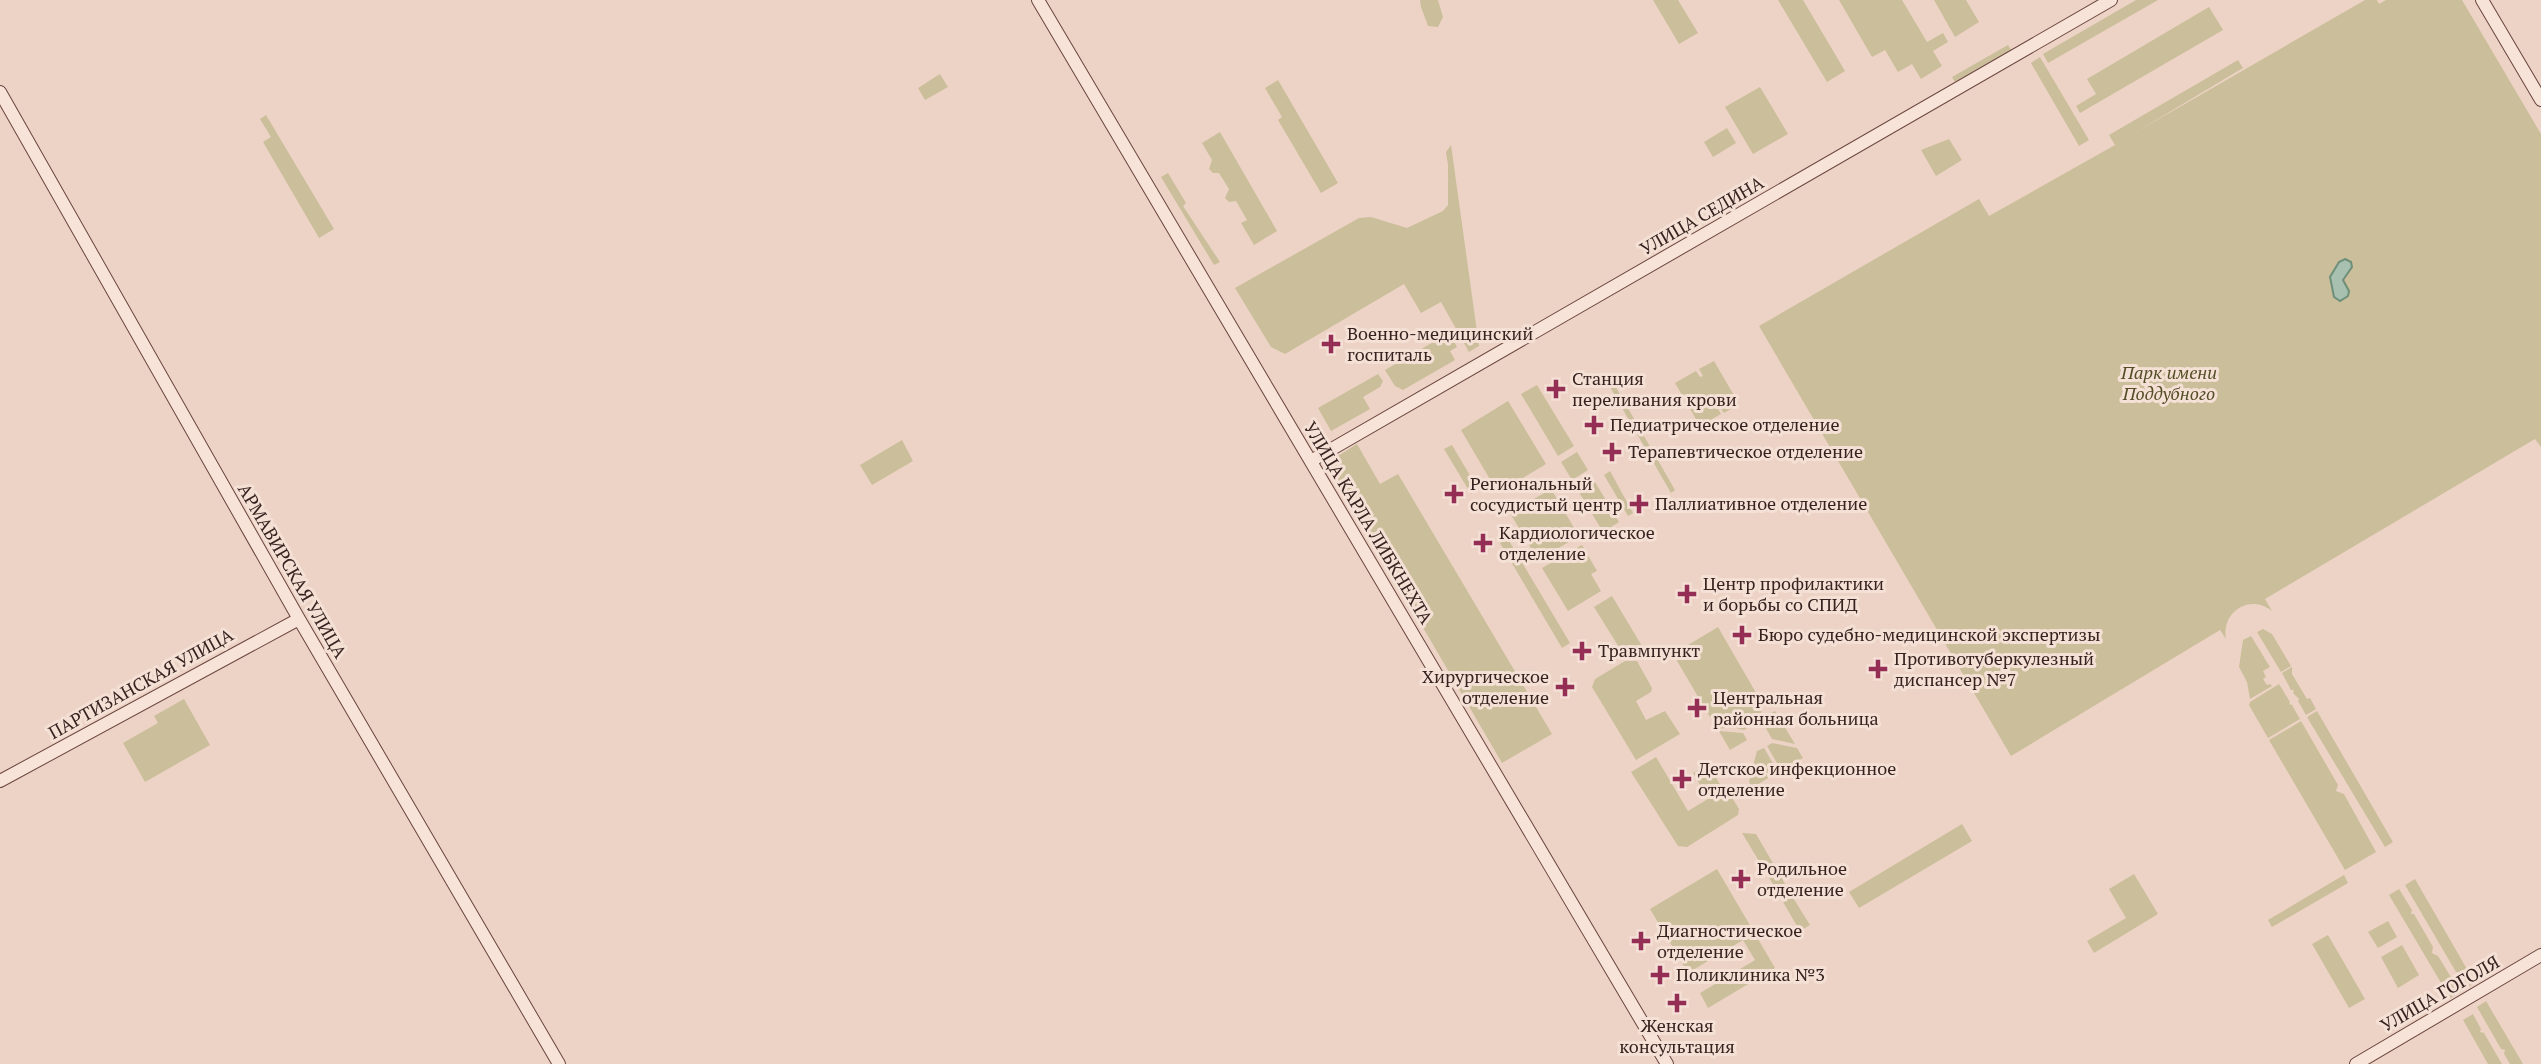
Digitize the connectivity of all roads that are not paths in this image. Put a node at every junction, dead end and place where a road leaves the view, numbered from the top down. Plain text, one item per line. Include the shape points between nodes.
1 (1038, 0) edge
2 (2111, 0) edge
3 (2482, 0) edge
4 (0, 92) edge
5 (2541, 100) edge
6 (1311, 461) junction
7 (299, 619) junction
8 (0, 781) edge
9 (2541, 955) edge
10 (559, 1064) edge
11 (1667, 1064) edge
12 (2356, 1064) edge

1 - 6 street, УЛИЦА КАРЛА ЛИБКНЕХТА
2 - 6 street, УЛИЦА СЕДИНА
3 - 5 street
4 - 7 street, АРМАВИРСКАЯ УЛИЦА
6 - 11 street, УЛИЦА КАРЛА ЛИБКНЕХТА
7 - 8 street, ПАРТИЗАНСКАЯ УЛИЦА
7 - 10 street, АРМАВИРСКАЯ УЛИЦА
9 - 12 street, УЛИЦА ГОГОЛЯ

